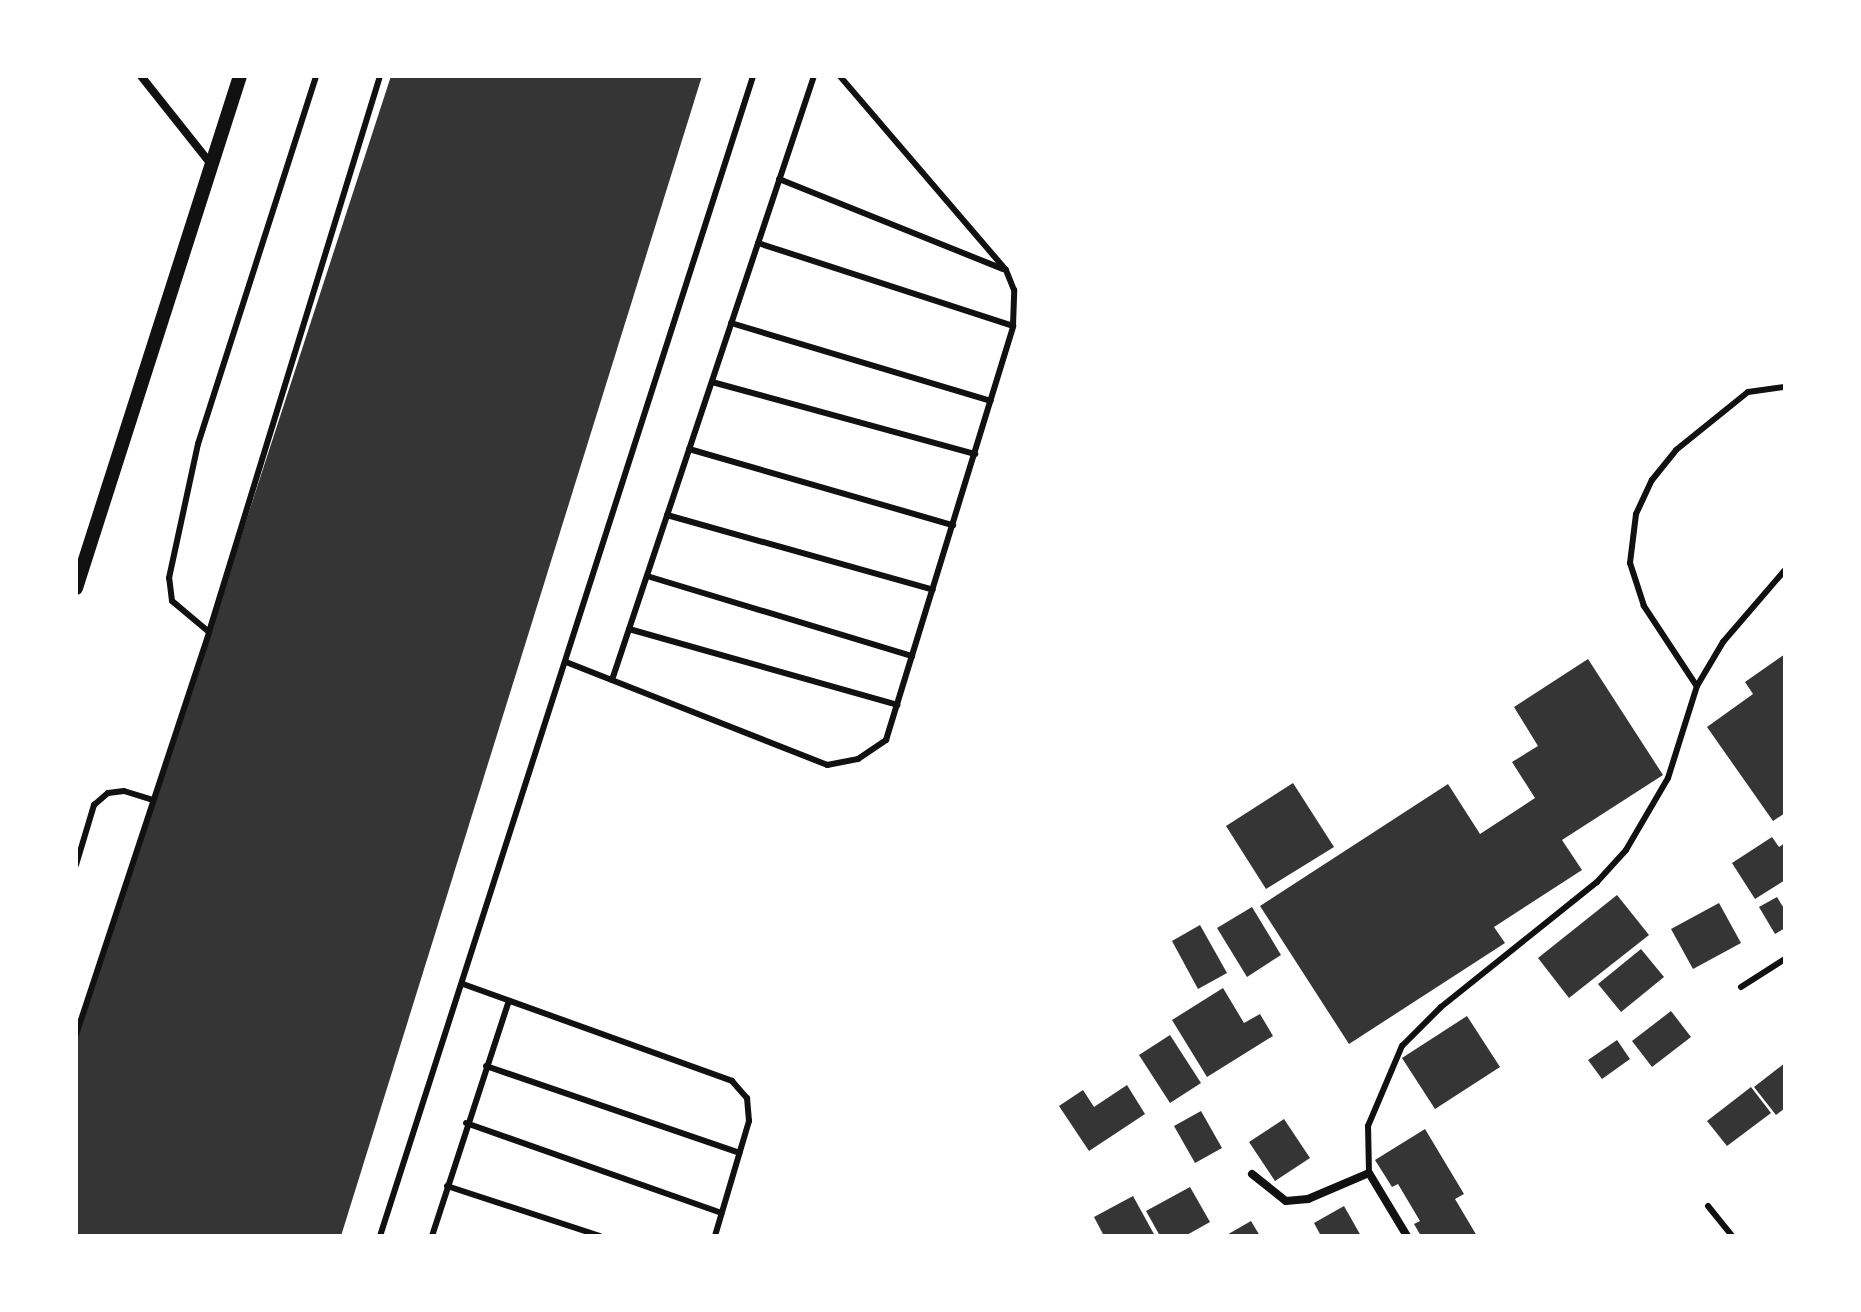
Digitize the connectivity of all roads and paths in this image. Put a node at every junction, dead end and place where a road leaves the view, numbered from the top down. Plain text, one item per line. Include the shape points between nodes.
1 (141, 76) edge
2 (240, 76) edge
3 (316, 76) edge
4 (380, 76) edge
5 (753, 76) edge
6 (814, 76) edge
7 (840, 76) edge
8 (211, 164) junction
9 (779, 179) junction
10 (758, 243) junction
11 (1006, 270) junction
12 (731, 323) junction
13 (1013, 326) junction
14 (712, 382) junction
15 (1785, 387) edge
16 (991, 401) junction
17 (689, 449) junction
18 (975, 454) junction
19 (667, 515) junction
20 (953, 525) junction
21 (1785, 570) edge
22 (647, 576) junction
23 (76, 588) edge
24 (933, 590) junction
25 (629, 629) junction
26 (209, 632) junction
27 (912, 656) junction
28 (566, 662) junction
29 (612, 680) junction
30 (1697, 686) junction
31 (897, 705) junction
32 (153, 800) junction
33 (76, 865) edge
34 (1785, 959) edge
35 (463, 984) junction
36 (1741, 987) dead end
37 (509, 1001) junction
38 (78, 1024) edge
39 (76, 1035) edge
40 (486, 1066) junction
41 (466, 1123) junction
42 (740, 1153) junction
43 (1369, 1173) junction
44 (1252, 1174) dead end
45 (447, 1186) junction
46 (1708, 1206) dead end
47 (722, 1213) junction
48 (380, 1236) edge
49 (432, 1236) edge
50 (600, 1236) edge
51 (715, 1236) edge
52 (1407, 1236) edge
53 (1732, 1236) edge

1 - 8 street
2 - 8 street
3 - 26 lane via 198,444 169,578 172,601
4 - 26 lane
5 - 28 lane
6 - 9 lane
7 - 11 lane
8 - 23 street
9 - 10 lane
9 - 11 lane
10 - 12 lane
10 - 13 lane
11 - 13 lane via 1014,290
12 - 14 lane
12 - 16 lane
13 - 16 lane
14 - 17 lane
14 - 18 lane
15 - 30 lane via 1748,392 1676,450 1652,480 1636,514 1630,563 1644,606
16 - 18 lane
17 - 19 lane
17 - 20 lane
18 - 20 lane
19 - 22 lane
19 - 24 lane
20 - 24 lane
21 - 30 lane via 1723,642
22 - 25 lane
22 - 27 lane
24 - 27 lane
25 - 29 lane
25 - 31 lane
26 - 32 lane
27 - 31 lane
28 - 29 lane
28 - 35 lane
29 - 31 lane via 827,765 858,759 886,740
30 - 43 lane via 1668,778 1626,850 1597,882 1441,1007 1402,1046 1368,1126
32 - 33 lane via 124,791 101,799 94,805
32 - 38 lane
34 - 36 lane
35 - 37 lane
35 - 48 lane
37 - 40 lane
37 - 42 lane via 732,1081 747,1098 749,1121
38 - 39 lane
40 - 41 lane
40 - 42 lane
41 - 45 lane
41 - 47 lane
42 - 47 lane
43 - 44 street via 1308,1199 1286,1201
43 - 52 street
45 - 49 lane
45 - 50 lane
46 - 53 lane
47 - 51 lane

